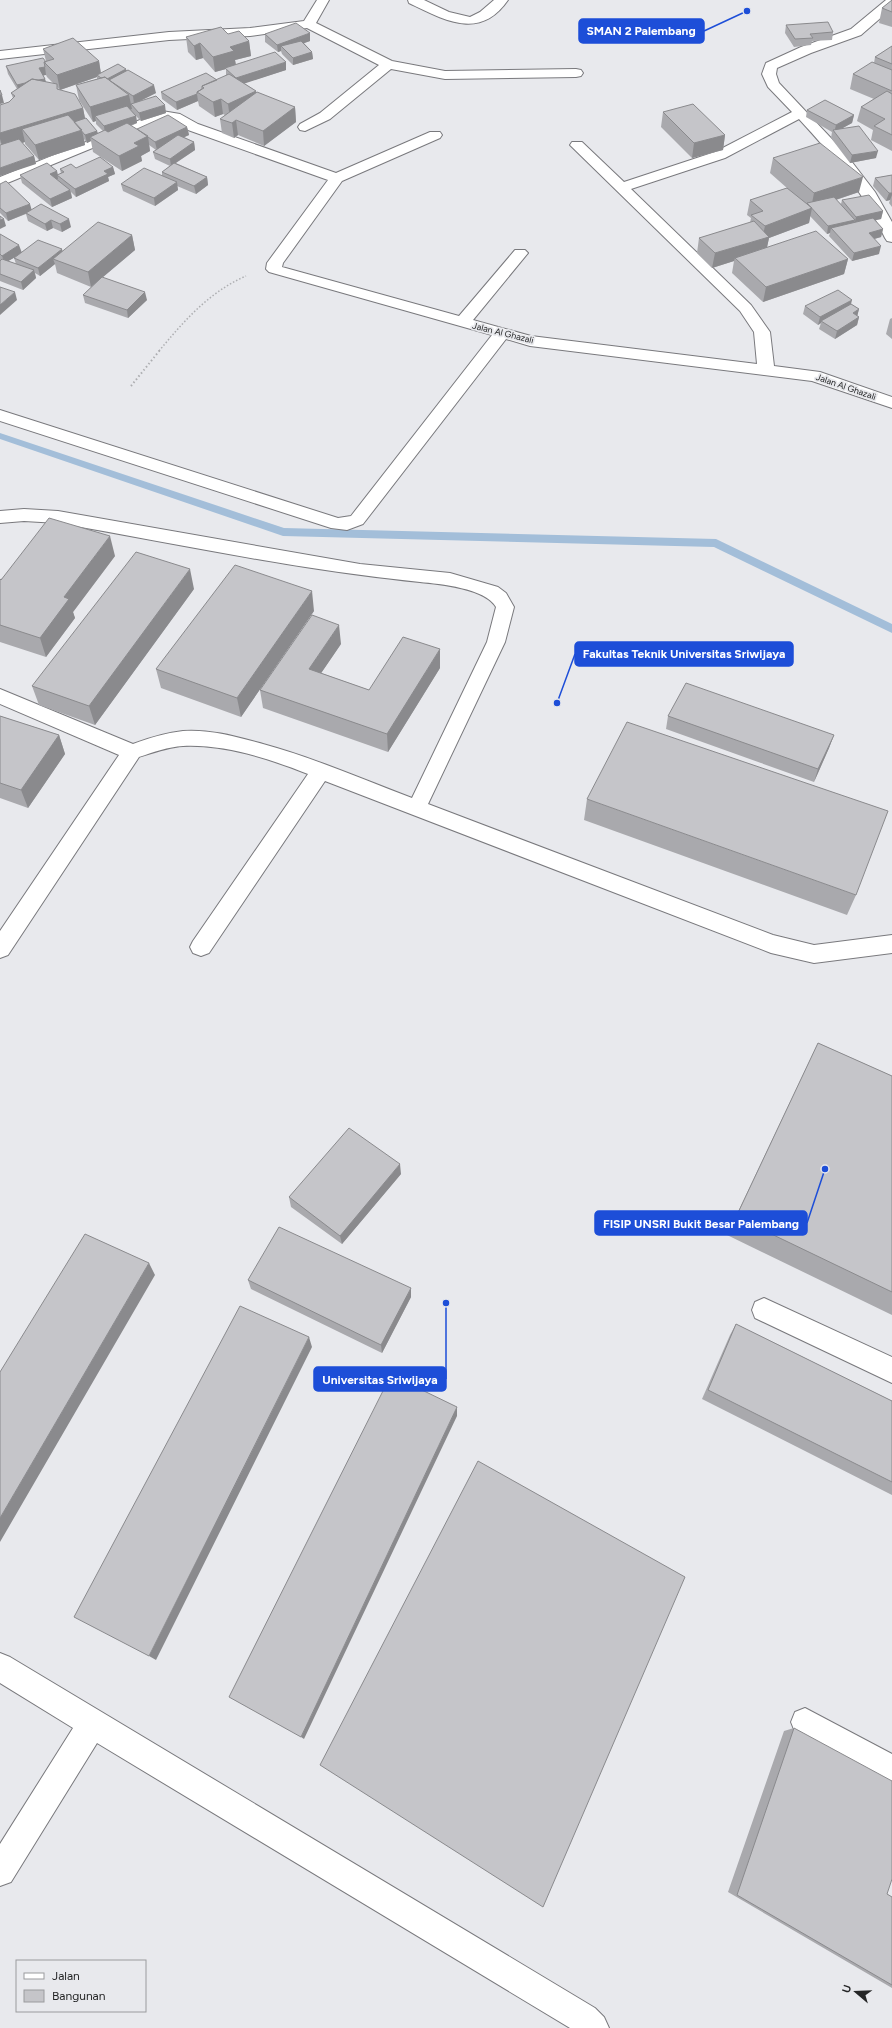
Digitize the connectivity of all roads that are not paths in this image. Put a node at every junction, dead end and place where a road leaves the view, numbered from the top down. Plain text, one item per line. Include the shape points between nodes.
1 (323, 0) edge
2 (414, 0) edge
3 (502, 0) edge
4 (892, 1) edge
5 (309, 24) junction
6 (0, 56) edge
7 (388, 64) junction
8 (576, 73) dead end
9 (800, 113) junction
10 (305, 127) dead end
11 (435, 135) dead end
12 (577, 146) dead end
13 (337, 178) junction
14 (0, 182) edge
15 (621, 188) junction
16 (892, 238) edge
17 (520, 253) dead end
18 (463, 322) junction
19 (502, 333) junction
20 (766, 370) junction
21 (892, 403) edge
22 (0, 415) edge
23 (0, 517) edge
24 (0, 696) edge
25 (132, 752) junction
26 (321, 771) junction
27 (417, 807) junction
28 (892, 944) edge
29 (201, 947) dead end
30 (0, 949) edge
31 (764, 1310) dead end
32 (892, 1370) edge
33 (0, 1667) edge
34 (805, 1722) dead end
35 (92, 1724) junction
36 (892, 1770) edge
37 (0, 1870) edge
38 (593, 2028) edge

1 - 5 street
2 - 3 street via 463,20 482,17
4 - 9 street via 856,32 771,66 770,79
5 - 6 street via 250,32 169,36
5 - 7 street
7 - 8 street via 445,75
7 - 10 street via 325,116
9 - 15 street via 720,155
9 - 16 street via 856,176 885,220
11 - 13 street
12 - 15 street
13 - 14 street via 193,127 175,117 162,115
13 - 18 street, Jalan Al Ghazali via 275,263 274,269
15 - 20 street via 746,308 762,332
17 - 18 street
18 - 19 street, Jalan Al Ghazali
19 - 20 street, Jalan Al Ghazali via 530,341
19 - 22 street via 357,520 347,524 337,524
20 - 21 street, Jalan Al Ghazali via 814,376
23 - 27 street via 58,517 360,570 450,579 492,592 500,598 505,607 496,642
24 - 25 street
25 - 26 street via 168,741 187,739 237,744
25 - 30 street
26 - 27 street
26 - 29 street
27 - 28 street via 770,944 814,954
31 - 32 street
33 - 35 street
34 - 36 street
35 - 37 street
35 - 38 street via 584,2019

